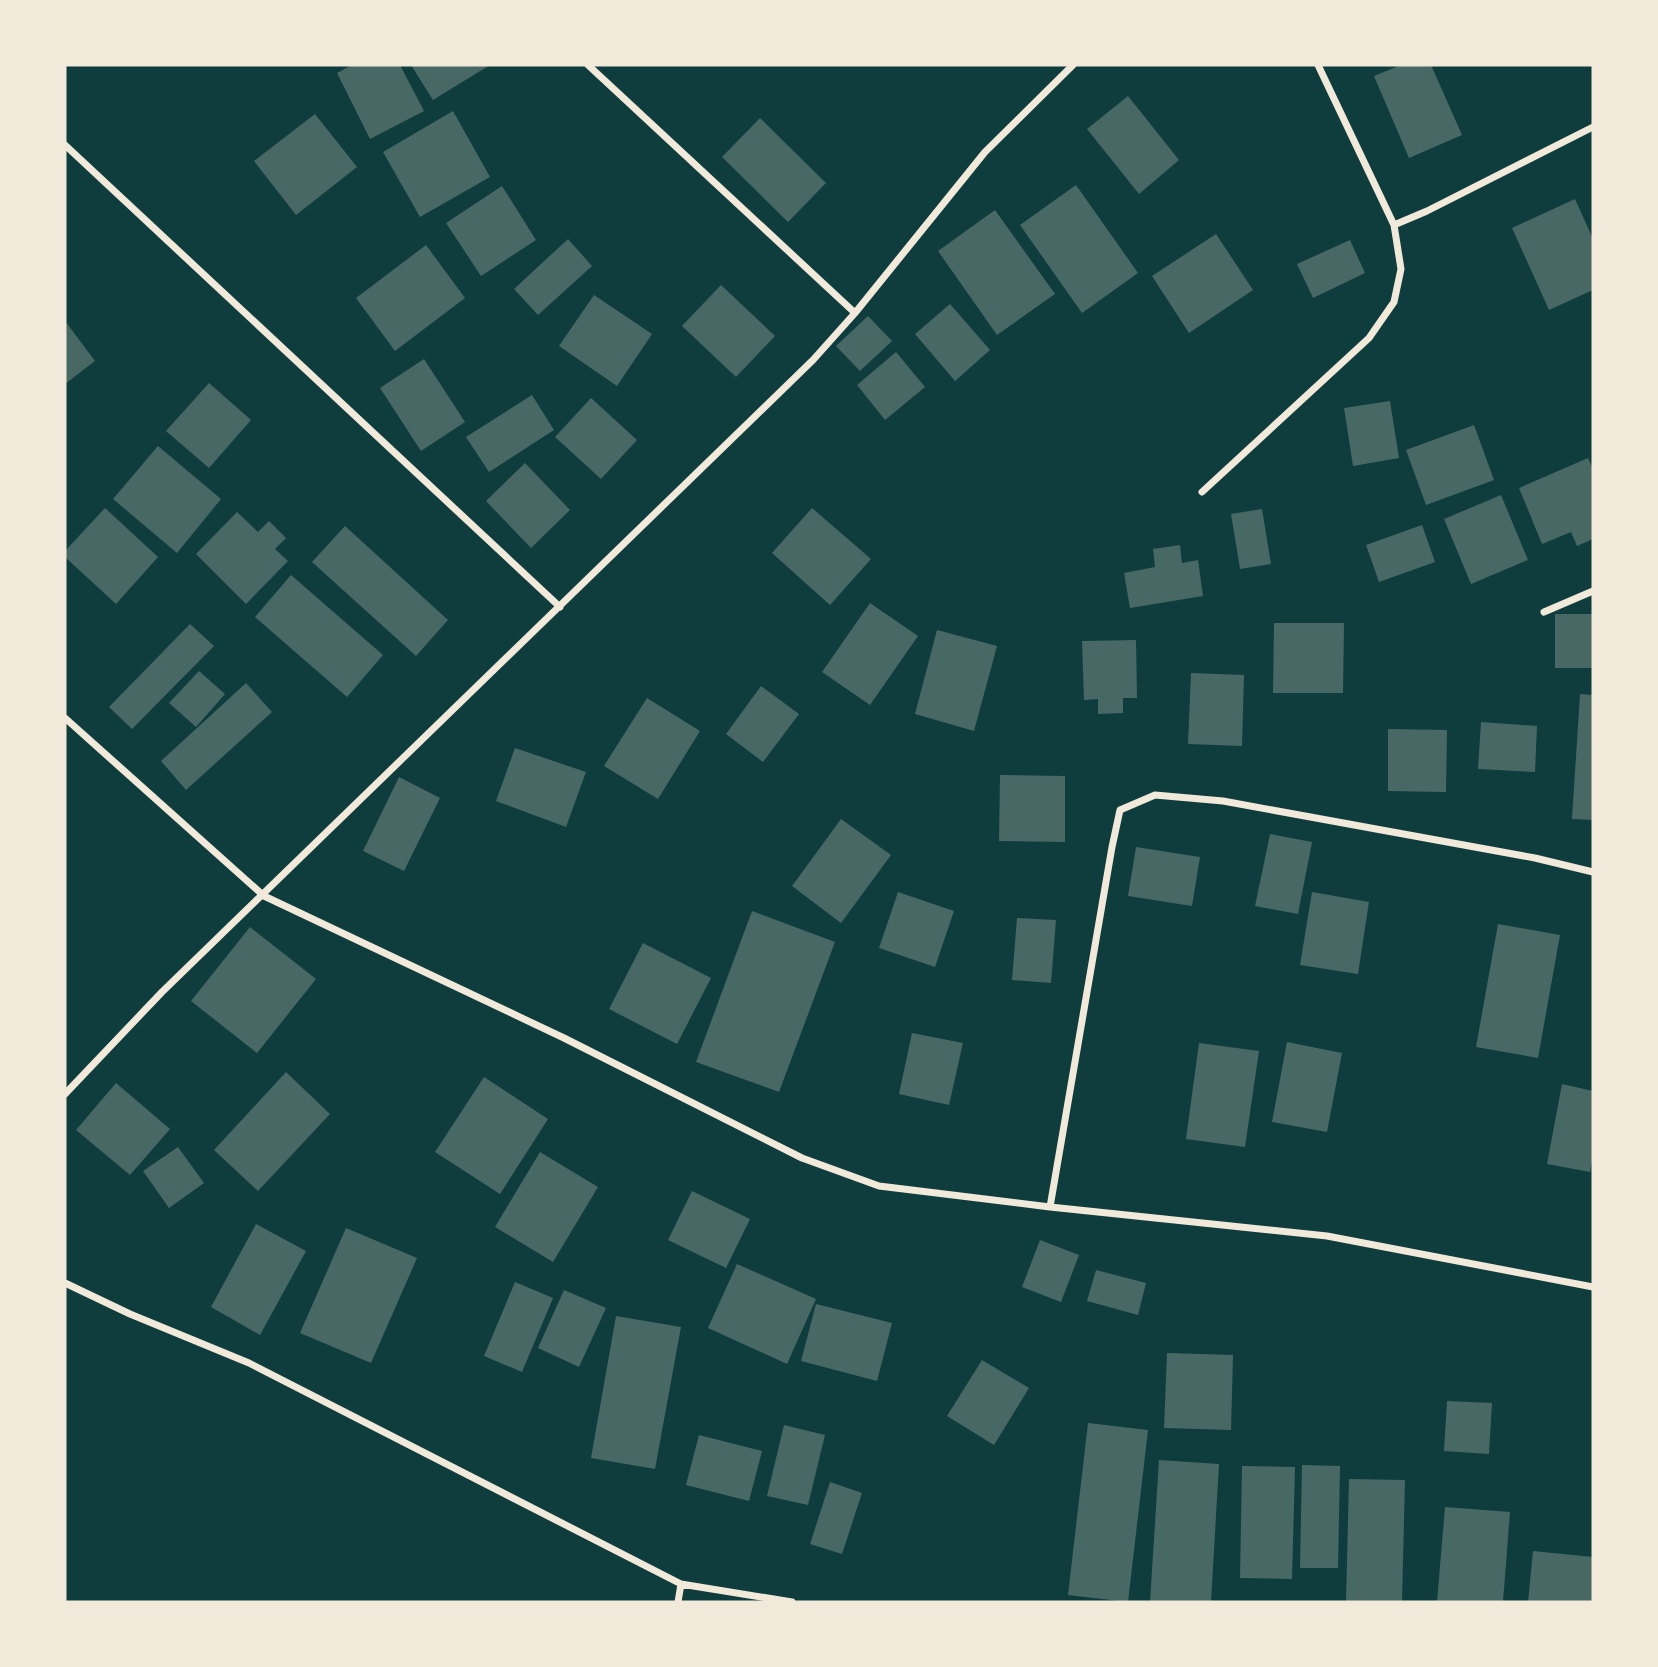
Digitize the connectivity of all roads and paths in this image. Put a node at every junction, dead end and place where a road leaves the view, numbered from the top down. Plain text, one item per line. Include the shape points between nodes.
1 (588, 65) edge
2 (1073, 65) edge
3 (1318, 65) edge
4 (1593, 127) edge
5 (65, 145) edge
6 (1394, 225) junction
7 (855, 313) junction
8 (1202, 492) dead end
9 (1593, 591) edge
10 (560, 607) junction
11 (1544, 612) dead end
12 (65, 718) edge
13 (1593, 872) edge
14 (264, 896) junction
15 (65, 1094) edge
16 (1050, 1208) junction
17 (65, 1283) edge
18 (1593, 1287) edge
19 (681, 1584) junction
20 (678, 1602) edge
21 (792, 1602) edge

1 - 7 street
2 - 7 street via 985,152
3 - 6 street
4 - 6 street
5 - 10 street
6 - 8 street via 1399,280 1394,302 1369,338
7 - 10 street via 813,360
9 - 11 street
10 - 14 street
12 - 14 street
13 - 16 street via 1223,802 1154,794 1120,810
14 - 15 street via 162,992
14 - 16 street via 564,1038 802,1158 879,1186
16 - 18 street via 1327,1236
17 - 19 street via 249,1363
19 - 20 street
19 - 21 street

